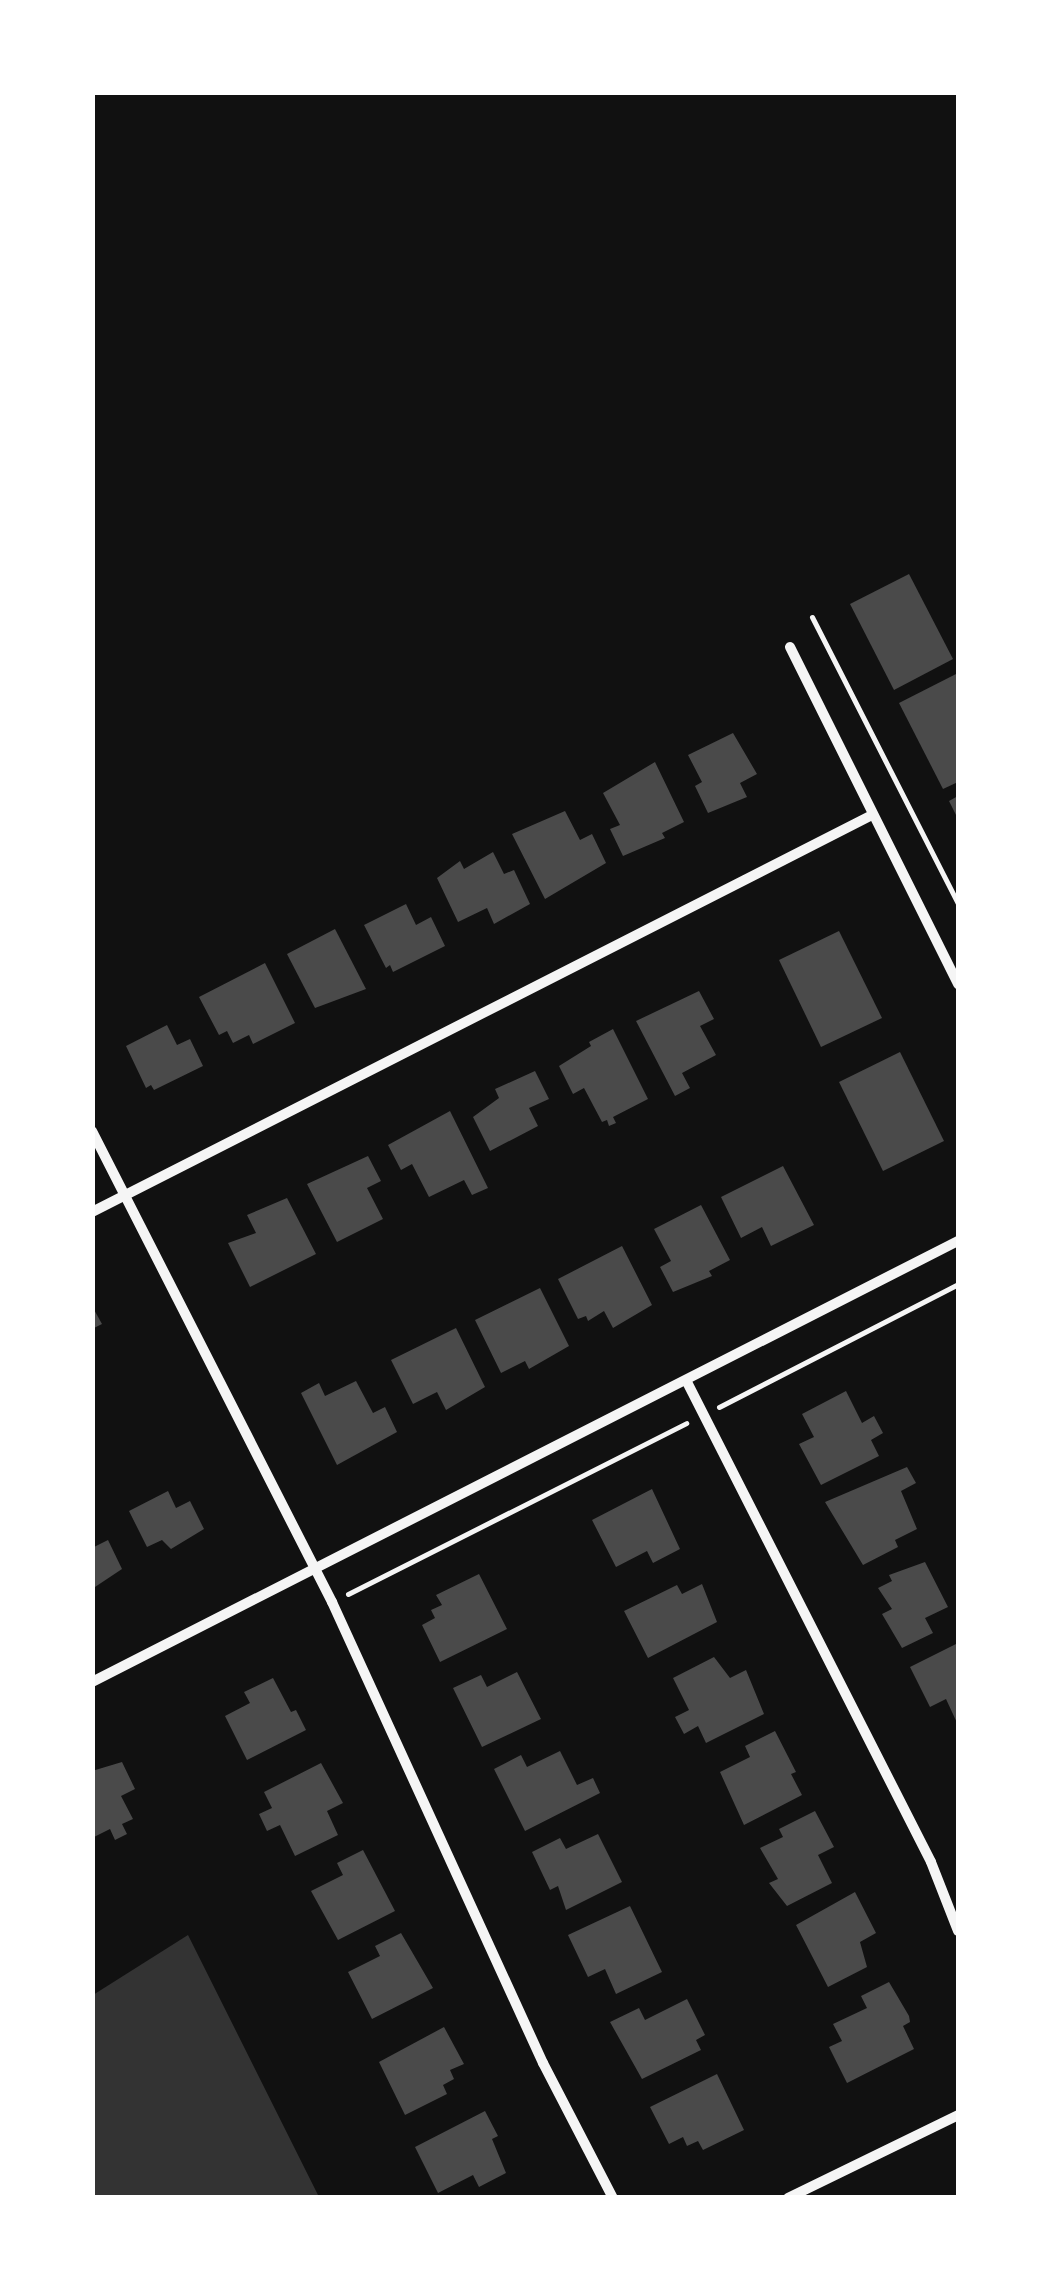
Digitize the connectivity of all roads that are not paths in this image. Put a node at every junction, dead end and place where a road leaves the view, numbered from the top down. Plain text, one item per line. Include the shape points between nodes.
1 (790, 647) dead end
2 (872, 815) junction
3 (958, 984) edge
4 (92, 1131) edge
5 (126, 1195) junction
6 (92, 1212) edge
7 (958, 1241) edge
8 (687, 1382) junction
9 (315, 1570) junction
10 (92, 1682) edge
11 (958, 1931) edge
12 (958, 2115) edge
13 (613, 2198) edge
14 (788, 2198) edge

1 - 2 street
2 - 3 street
2 - 5 street
4 - 5 street
5 - 6 street
5 - 9 street
7 - 8 street
8 - 9 street
8 - 11 street via 931,1862
9 - 10 street
9 - 13 street via 543,2063
12 - 14 street

